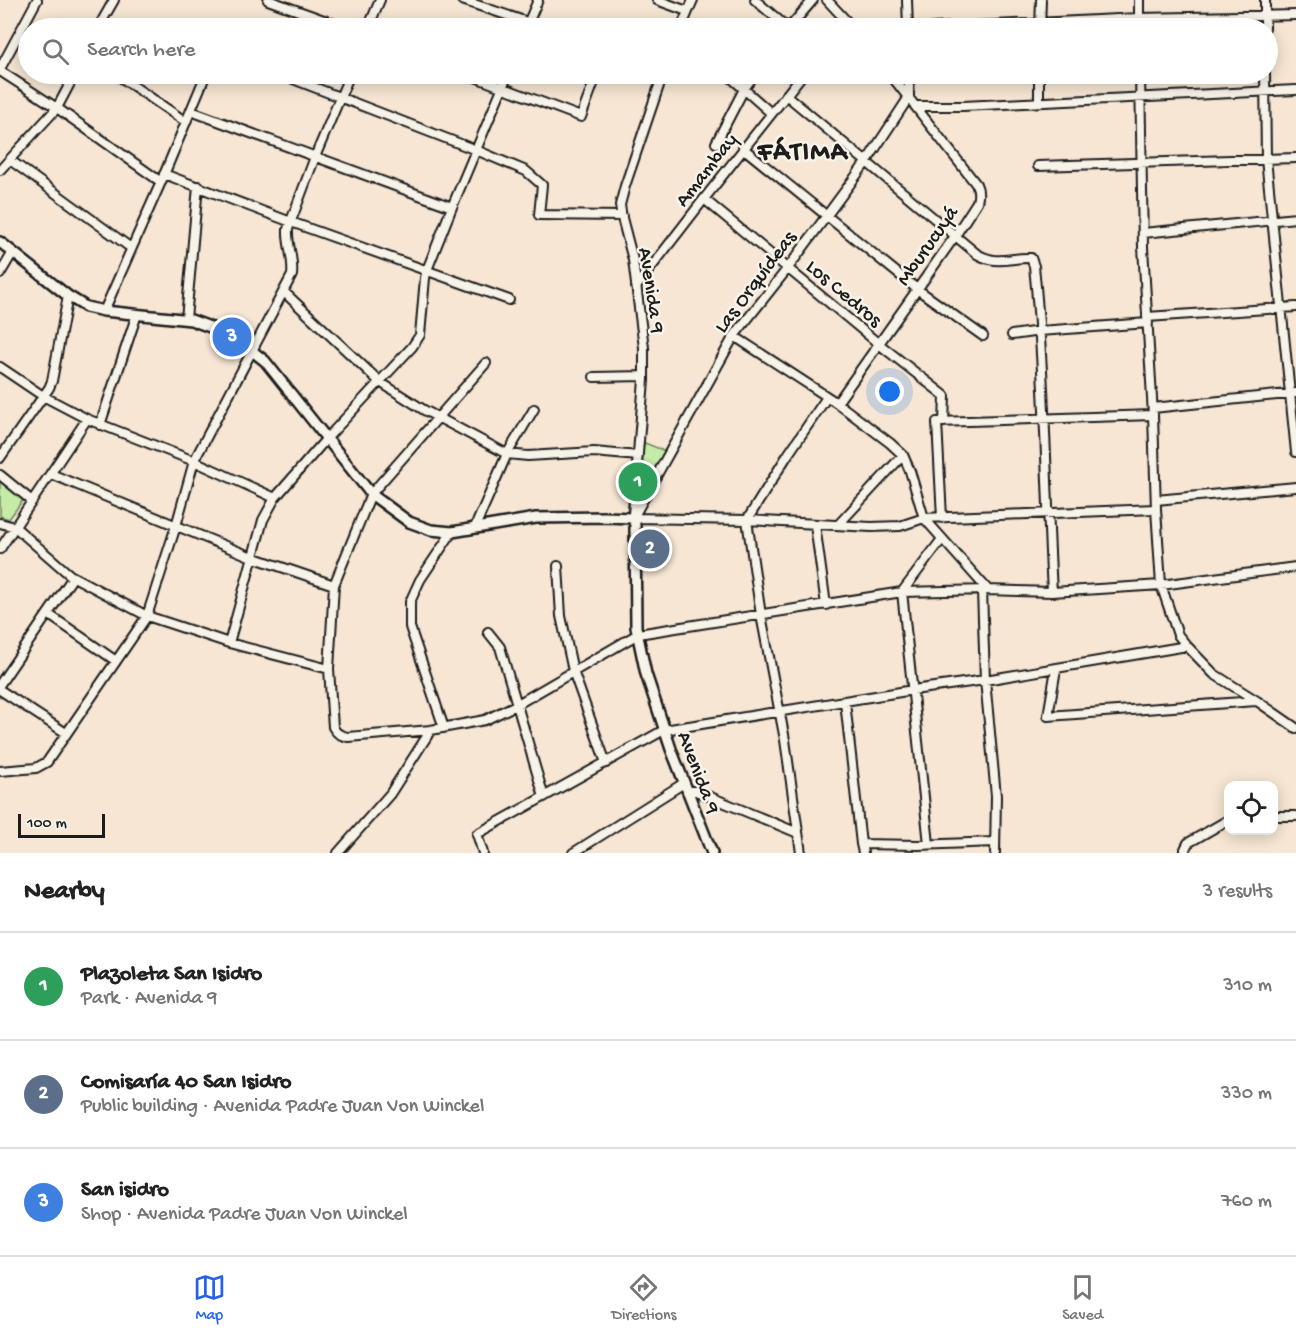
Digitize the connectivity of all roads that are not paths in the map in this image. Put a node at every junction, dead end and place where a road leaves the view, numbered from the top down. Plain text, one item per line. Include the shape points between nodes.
1 (37, 0) edge
2 (114, 0) edge
3 (268, 0) edge
4 (380, 0) edge
5 (462, 0) edge
6 (538, 0) edge
7 (657, 0) edge
8 (693, 0) edge
9 (755, 0) edge
10 (813, 0) edge
11 (827, 0) edge
12 (907, 0) edge
13 (1041, 0) edge
14 (1139, 0) edge
15 (1265, 0) edge
16 (687, 11) junction
17 (1265, 15) junction
18 (1296, 15) edge
19 (27, 18) edge
20 (104, 18) edge
21 (318, 18) edge
22 (372, 18) edge
23 (508, 18) edge
24 (531, 18) edge
25 (685, 18) edge
26 (776, 18) edge
27 (797, 18) edge
28 (844, 18) edge
29 (908, 18) edge
30 (1040, 18) edge
31 (1139, 18) joint
32 (18, 36) edge
33 (0, 70) edge
34 (18, 82) edge
35 (21, 84) edge
36 (70, 84) edge
37 (131, 84) edge
38 (202, 84) edge
39 (306, 84) edge
40 (346, 84) edge
41 (495, 84) edge
42 (504, 84) edge
43 (593, 84) edge
44 (660, 84) edge
45 (738, 84) edge
46 (748, 84) edge
47 (794, 84) edge
48 (898, 84) edge
49 (909, 84) edge
50 (1040, 84) edge
51 (1140, 84) edge
52 (1265, 84) edge
53 (503, 87) junction
54 (744, 89) junction
55 (1296, 90) edge
56 (1265, 91) junction
57 (786, 94) junction
58 (340, 97) junction
59 (909, 97) junction
60 (1140, 97) junction
61 (1039, 102) junction
62 (916, 106) junction
63 (57, 108) junction
64 (191, 111) junction
65 (771, 113) junction
66 (186, 122) junction
67 (716, 143) dead end
68 (743, 148) junction
69 (477, 150) junction
70 (315, 157) junction
71 (1296, 158) edge
72 (1266, 159) junction
73 (10, 160) junction
74 (867, 161) junction
75 (1142, 163) junction
76 (1038, 166) dead end
77 (0, 170) edge
78 (163, 178) junction
79 (198, 186) junction
80 (704, 199) junction
81 (452, 207) junction
82 (622, 216) junction
83 (826, 216) junction
84 (1296, 218) edge
85 (1272, 220) junction
86 (291, 222) junction
87 (1143, 233) junction
88 (955, 236) junction
89 (0, 242) edge
90 (131, 248) junction
91 (13, 252) junction
92 (788, 268) junction
93 (427, 270) junction
94 (0, 274) edge
95 (636, 287) junction
96 (917, 290) junction
97 (284, 292) junction
98 (68, 296) junction
99 (509, 300) dead end
100 (1296, 307) edge
101 (1280, 309) junction
102 (104, 311) junction
103 (137, 314) junction
104 (186, 319) junction
105 (1147, 320) junction
106 (1041, 331) junction
107 (1012, 335) dead end
108 (734, 336) junction
109 (983, 336) dead end
110 (879, 344) junction
111 (251, 350) junction
112 (486, 363) dead end
113 (0, 368) edge
114 (644, 376) junction
115 (594, 377) dead end
116 (380, 381) junction
117 (1293, 394) edge
118 (43, 396) junction
119 (827, 397) junction
120 (837, 403) junction
121 (534, 409) dead end
122 (1153, 411) junction
123 (438, 418) junction
124 (1044, 419) junction
125 (87, 420) junction
126 (944, 422) junction
127 (100, 424) junction
128 (327, 438) junction
129 (1296, 452) edge
130 (507, 454) junction
131 (903, 455) junction
132 (638, 456) junction
133 (0, 458) edge
134 (194, 461) junction
135 (51, 474) junction
136 (0, 475) edge
137 (1296, 487) edge
138 (371, 494) junction
139 (275, 498) junction
140 (32, 501) junction
141 (1156, 504) junction
142 (1048, 513) junction
143 (942, 518) junction
144 (633, 519) junction
145 (924, 519) junction
146 (747, 520) junction
147 (0, 523) edge
148 (815, 525) junction
149 (838, 525) junction
150 (176, 526) junction
151 (15, 527) junction
152 (475, 527) junction
153 (452, 532) junction
154 (942, 539) junction
155 (0, 549) edge
156 (252, 557) junction
157 (558, 566) dead end
158 (1296, 567) edge
159 (73, 577) junction
160 (333, 585) junction
161 (1161, 585) junction
162 (985, 590) junction
163 (902, 592) junction
164 (1053, 592) junction
165 (826, 605) junction
166 (48, 614) junction
167 (761, 615) junction
168 (147, 616) junction
169 (488, 632) dead end
170 (638, 634) junction
171 (229, 643) junction
172 (1187, 646) junction
173 (116, 661) junction
174 (329, 669) junction
175 (1056, 669) junction
176 (573, 670) junction
177 (985, 680) junction
178 (0, 684) edge
179 (0, 690) edge
180 (913, 690) junction
181 (1257, 701) junction
182 (845, 702) junction
183 (516, 705) junction
184 (779, 712) junction
185 (444, 728) junction
186 (1296, 728) edge
187 (431, 730) junction
188 (664, 730) junction
189 (66, 734) junction
190 (606, 763) junction
191 (0, 771) edge
192 (685, 787) junction
193 (544, 797) junction
194 (1278, 816) edge
195 (1296, 816) edge
196 (1224, 822) edge
197 (798, 832) junction
198 (995, 842) junction
199 (861, 844) junction
200 (929, 844) junction
201 (338, 853) edge
202 (483, 853) edge
203 (573, 853) edge
204 (712, 853) edge
205 (801, 853) edge
206 (863, 853) edge
207 (995, 853) edge
208 (1185, 853) edge

1 - 19 street
2 - 20 street
3 - 21 street
4 - 22 street
5 - 23 street
6 - 24 street
7 - 16 street
8 - 16 street
9 - 26 street
10 - 27 street
11 - 28 street
12 - 29 street
13 - 30 street
14 - 31 street
15 - 17 street
16 - 25 street
17 - 18 street
17 - 31 street
32 - 33 street
33 - 34 street
35 - 63 street
36 - 63 street
37 - 66 street
38 - 64 street
39 - 58 street
40 - 58 street
41 - 53 street
42 - 53 street
43 - 53 street via 581,117
44 - 82 street, Avenida 9 via 625,186 620,205
45 - 54 street
46 - 54 street
47 - 57 street, Amambay
48 - 59 street, Mburucuyá
49 - 59 street
50 - 61 street
51 - 60 street
52 - 56 street
53 - 69 street
54 - 65 street
54 - 67 street
55 - 56 street
56 - 60 street
56 - 72 street
57 - 65 street, Amambay
57 - 74 street
58 - 69 street
58 - 70 street
59 - 62 street, Mburucuyá
59 - 74 street, Las Orquídeas
60 - 61 street
60 - 75 street
61 - 62 street
62 - 88 street, Mburucuyá via 978,189 977,202
63 - 73 street
63 - 78 street
64 - 66 street
64 - 70 street
65 - 68 street, Amambay
66 - 78 street
68 - 80 street, Amambay
68 - 83 street
69 - 81 street
69 - 82 street via 526,171 542,185 539,215
70 - 81 street
70 - 86 street
71 - 72 street
72 - 75 street
72 - 85 street
73 - 77 street
73 - 90 street
74 - 83 street, Las Orquídeas
74 - 88 street
75 - 76 street
75 - 87 street
78 - 79 street
78 - 90 street
79 - 86 street
79 - 104 street
80 - 92 street, Los Cedros
80 - 95 street, Amambay
81 - 93 street
82 - 95 street, Avenida 9
83 - 92 street, Las Orquídeas
83 - 96 street
84 - 85 street
85 - 87 street
85 - 101 street
86 - 93 street
86 - 97 street via 287,235 293,268
87 - 105 street
88 - 96 street, Mburucuyá
88 - 106 street via 988,260 1031,258
89 - 91 main road
90 - 102 street
91 - 94 street
91 - 98 main road
92 - 108 street, Las Orquídeas
92 - 110 street, Los Cedros
93 - 99 street
93 - 116 street via 420,335
95 - 114 street, Avenida 9
96 - 109 street
96 - 110 street, Mburucuyá
97 - 111 street
97 - 116 street
98 - 102 main road via 86,307
98 - 118 street via 52,381
100 - 101 street
101 - 105 street
101 - 117 street
102 - 103 main road
103 - 104 main road
103 - 127 street
104 - 111 main road via 210,327
105 - 106 street
105 - 122 street
106 - 107 street
106 - 124 street
108 - 119 street
108 - 144 street, Las Orquídeas
110 - 120 street, Mburucuyá
110 - 126 street, Los Cedros via 945,396
111 - 128 main road via 265,361
111 - 134 street
112 - 123 street
113 - 118 street
114 - 115 street
114 - 132 street, Avenida 9
116 - 123 street
116 - 128 street
117 - 122 street
117 - 129 street
118 - 125 street
118 - 133 street
119 - 120 street
119 - 146 street
120 - 131 street
121 - 130 street
122 - 124 street
122 - 141 street
123 - 130 street
123 - 138 street
124 - 126 street
124 - 142 street
125 - 127 street
125 - 135 street
126 - 143 street via 936,422
127 - 134 street
128 - 138 main road
128 - 139 street
130 - 132 street via 594,452
130 - 152 street
131 - 145 street
131 - 149 street
132 - 144 street, Avenida 9
134 - 139 street
134 - 150 street
135 - 140 street
135 - 150 street
136 - 140 street
137 - 141 street
138 - 153 main road via 414,524
138 - 160 street
139 - 156 street via 262,520
140 - 151 street
141 - 142 street
141 - 161 street
142 - 143 street
142 - 164 street
143 - 145 street
144 - 146 street
144 - 152 main road via 544,517
144 - 170 main road, Avenida 9
145 - 149 street via 900,526
145 - 154 street
146 - 148 street
146 - 167 street
147 - 151 street
148 - 149 street
148 - 165 street
150 - 156 street
150 - 168 street
151 - 155 street
151 - 159 street
152 - 153 main road
153 - 185 street via 410,602 410,627
154 - 162 street
154 - 163 street
156 - 160 street
156 - 171 street
157 - 176 street via 561,616
158 - 161 street
159 - 166 street
159 - 168 street
160 - 174 street
161 - 164 street
161 - 172 street via 1178,635
162 - 163 street
162 - 164 street
162 - 177 street
163 - 165 street
163 - 180 street
165 - 167 street
166 - 173 street
166 - 178 street
167 - 170 street
167 - 184 street
168 - 171 street
168 - 173 street
169 - 183 street via 500,647
170 - 176 street
170 - 188 main road, Avenida 9
171 - 174 street
172 - 175 street
172 - 181 street via 1214,674
173 - 189 street
174 - 187 street via 333,727 341,736
175 - 177 street
175 - 181 street via 1048,716
176 - 183 street
176 - 190 street
177 - 180 street
177 - 198 street via 996,796
179 - 189 street
180 - 182 street
180 - 200 street
181 - 186 street
182 - 184 street
182 - 199 street
183 - 185 street via 485,720
183 - 193 street
184 - 188 street
184 - 197 street
185 - 187 street
187 - 201 street via 390,794
188 - 190 street
188 - 192 main road, Avenida 9
189 - 191 street via 42,765
190 - 193 street
192 - 197 street
192 - 203 street
192 - 204 main road, Avenida 9
193 - 202 street via 477,834
194 - 195 street
196 - 208 street via 1188,843
197 - 205 street
198 - 200 street
198 - 207 street
199 - 200 street
199 - 206 street

